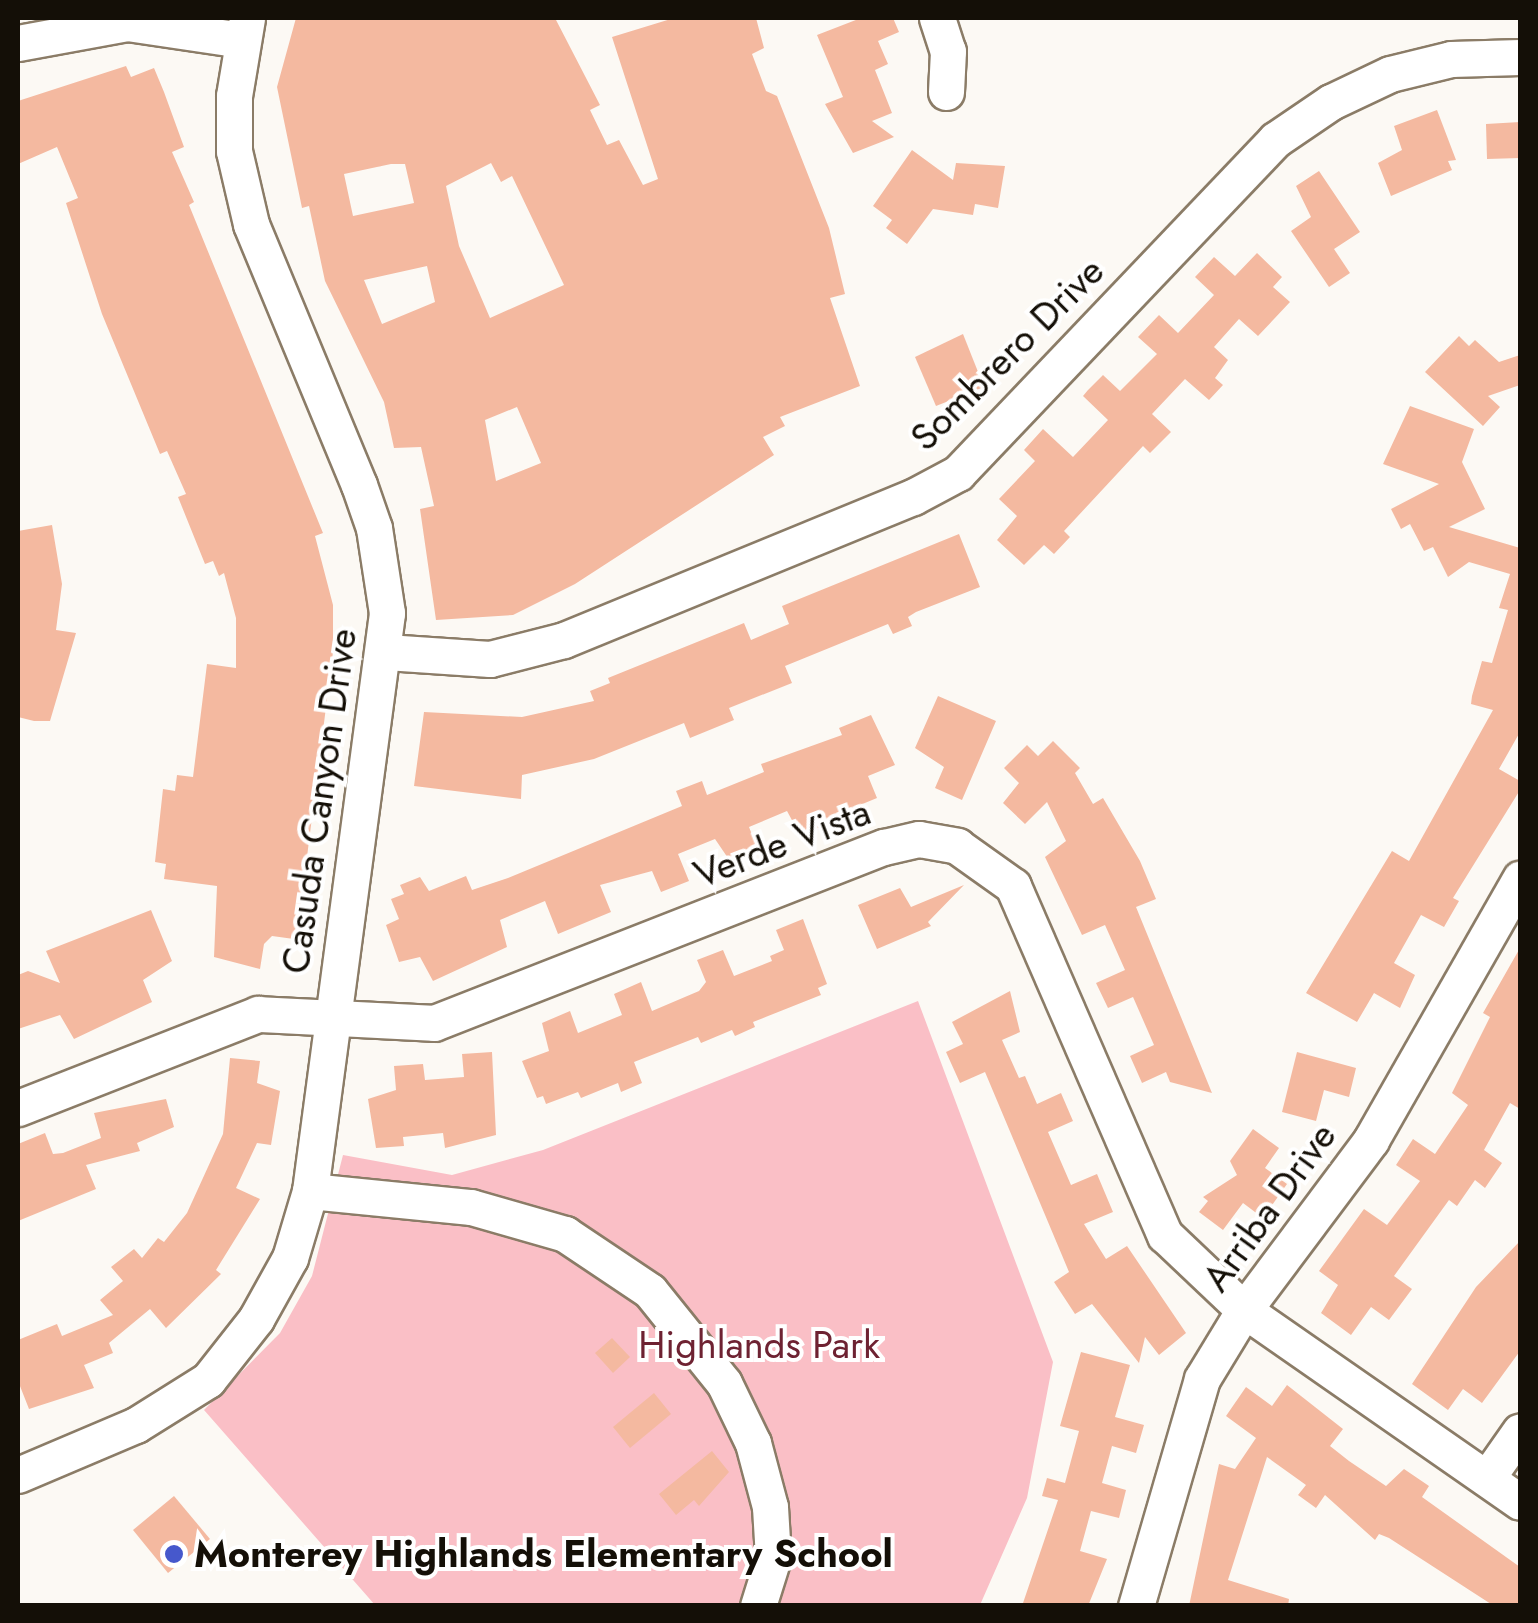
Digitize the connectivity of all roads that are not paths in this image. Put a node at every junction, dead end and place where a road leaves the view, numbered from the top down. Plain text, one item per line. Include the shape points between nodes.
1 (937, 18) edge
2 (244, 29) edge
3 (18, 43) edge
4 (1520, 57) edge
5 (946, 92) dead end
6 (386, 652) junction
7 (1520, 878) edge
8 (333, 1014) junction
9 (18, 1108) edge
10 (310, 1191) junction
11 (1244, 1310) junction
12 (1520, 1432) edge
13 (18, 1475) edge
14 (1487, 1478) junction
15 (1520, 1502) edge
16 (758, 1606) edge
17 (1136, 1606) edge

1 - 5 street via 948,51
2 - 3 street via 127,23
2 - 6 street, Casuda Canyon Drive via 234,151 251,224 374,528 388,613
4 - 6 street, Sombrero Drive via 1451,59 1390,74 1275,140 958,473 913,497 564,640 490,659
6 - 8 street, Casuda Canyon Drive
7 - 11 street, Arriba Drive via 1371,1140
8 - 9 street, Verde Vista via 258,1014
8 - 10 street, Casuda Canyon Drive
8 - 11 street, Verde Vista via 434,1023 884,847 919,839 957,846 1014,886 1165,1235
10 - 13 street, Casuda Canyon Drive via 290,1258 256,1319 208,1380 136,1425
10 - 16 street via 472,1207 565,1234 650,1291 724,1383 754,1443 770,1507 772,1558
11 - 14 street, Verde Vista
11 - 17 street, Arriba Drive via 1202,1379
12 - 14 street
14 - 15 street, Verde Vista

